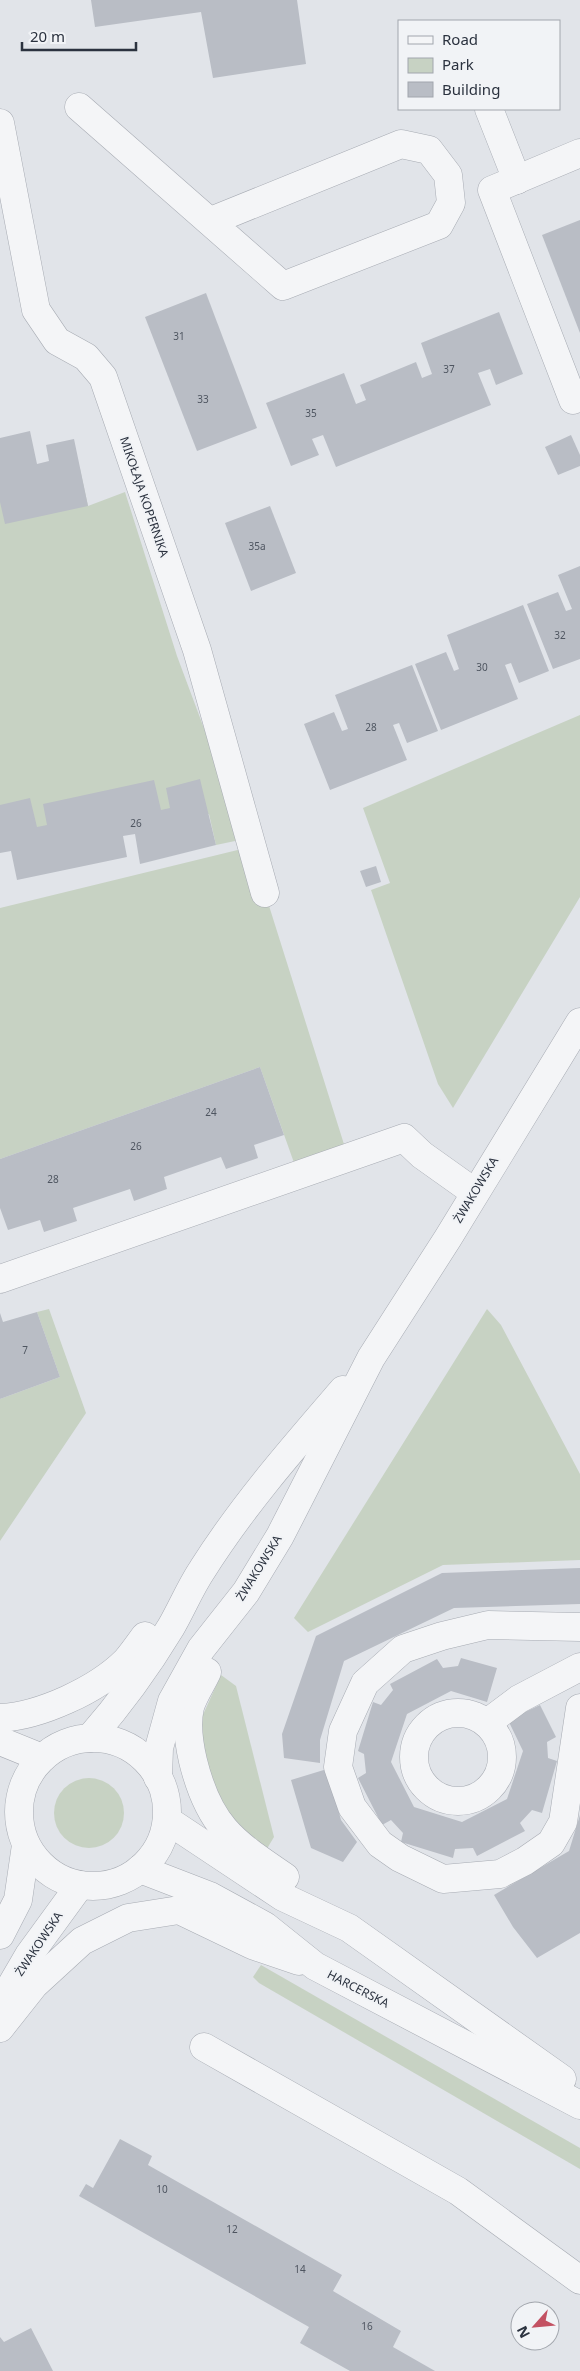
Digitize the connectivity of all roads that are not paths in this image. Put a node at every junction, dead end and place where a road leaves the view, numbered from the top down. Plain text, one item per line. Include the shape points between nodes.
1 (79, 107) dead end
2 (489, 110) edge
3 (0, 123) edge
4 (580, 153) edge
5 (517, 180) junction
6 (211, 221) junction
7 (580, 398) edge
8 (266, 893) dead end
9 (580, 1022) edge
10 (474, 1192) junction
11 (0, 1279) edge
12 (371, 1358) junction
13 (201, 1570) junction
14 (246, 1592) junction
15 (580, 1627) edge
16 (580, 1667) edge
17 (580, 1708) edge
18 (0, 1718) edge
19 (487, 1723) dead end
20 (90, 1738) junction
21 (0, 1741) edge
22 (42, 1758) junction
23 (158, 1778) junction
24 (10, 1789) edge
25 (166, 1820) junction
26 (26, 1845) junction
27 (140, 1868) junction
28 (80, 1885) junction
29 (349, 1928) junction
30 (0, 1935) edge
31 (314, 1966) junction
32 (0, 2005) edge
33 (0, 2028) edge
34 (204, 2047) dead end
35 (580, 2092) edge
36 (580, 2104) edge
37 (580, 2280) edge

1 - 6 street
2 - 5 street
3 - 8 street, MIKOŁAJA KOPERNIKA via 36,310 57,341 86,357 103,377 197,650
4 - 5 street
5 - 7 street via 492,190 573,400
6 - 6 street via 283,286 438,224 451,203 448,175 429,150 400,144
9 - 10 street, ŻWAKOWSKA
10 - 11 street via 404,1138
10 - 12 street, ŻWAKOWSKA
12 - 13 street, ŻWAKOWSKA via 280,1464
12 - 14 street, ŻWAKOWSKA via 280,1536
13 - 18 street via 125,1661 84,1692 31,1712
13 - 20 street, ŻWAKOWSKA via 169,1629
14 - 23 street, ŻWAKOWSKA via 201,1649 172,1701 159,1748
14 - 29 street via 190,1707 189,1742 200,1787 213,1816 230,1837
15 - 17 street via 488,1625 403,1649 365,1683 343,1731 338,1767 352,1806 380,1844 400,1858 443,1878 500,1874 551,1843 562,1822
16 - 19 street via 519,1699
20 - 22 street via 56,1747
20 - 23 street via 111,1740 130,1748 146,1761
21 - 22 street
22 - 24 street
23 - 25 street via 165,1798
24 - 26 street
25 - 27 street via 162,1838 153,1855
25 - 29 street via 283,1897
26 - 28 street via 40,1863 58,1877
26 - 30 street via 18,1900
27 - 28 street via 122,1880 108,1884
27 - 31 street, HARCERSKA via 210,1896 265,1926
28 - 32 street, ŻWAKOWSKA via 29,1955
29 - 35 street
31 - 33 street via 252,1945 179,1910 128,1918 82,1941 34,1985
31 - 36 street, HARCERSKA
34 - 37 street via 458,2191

